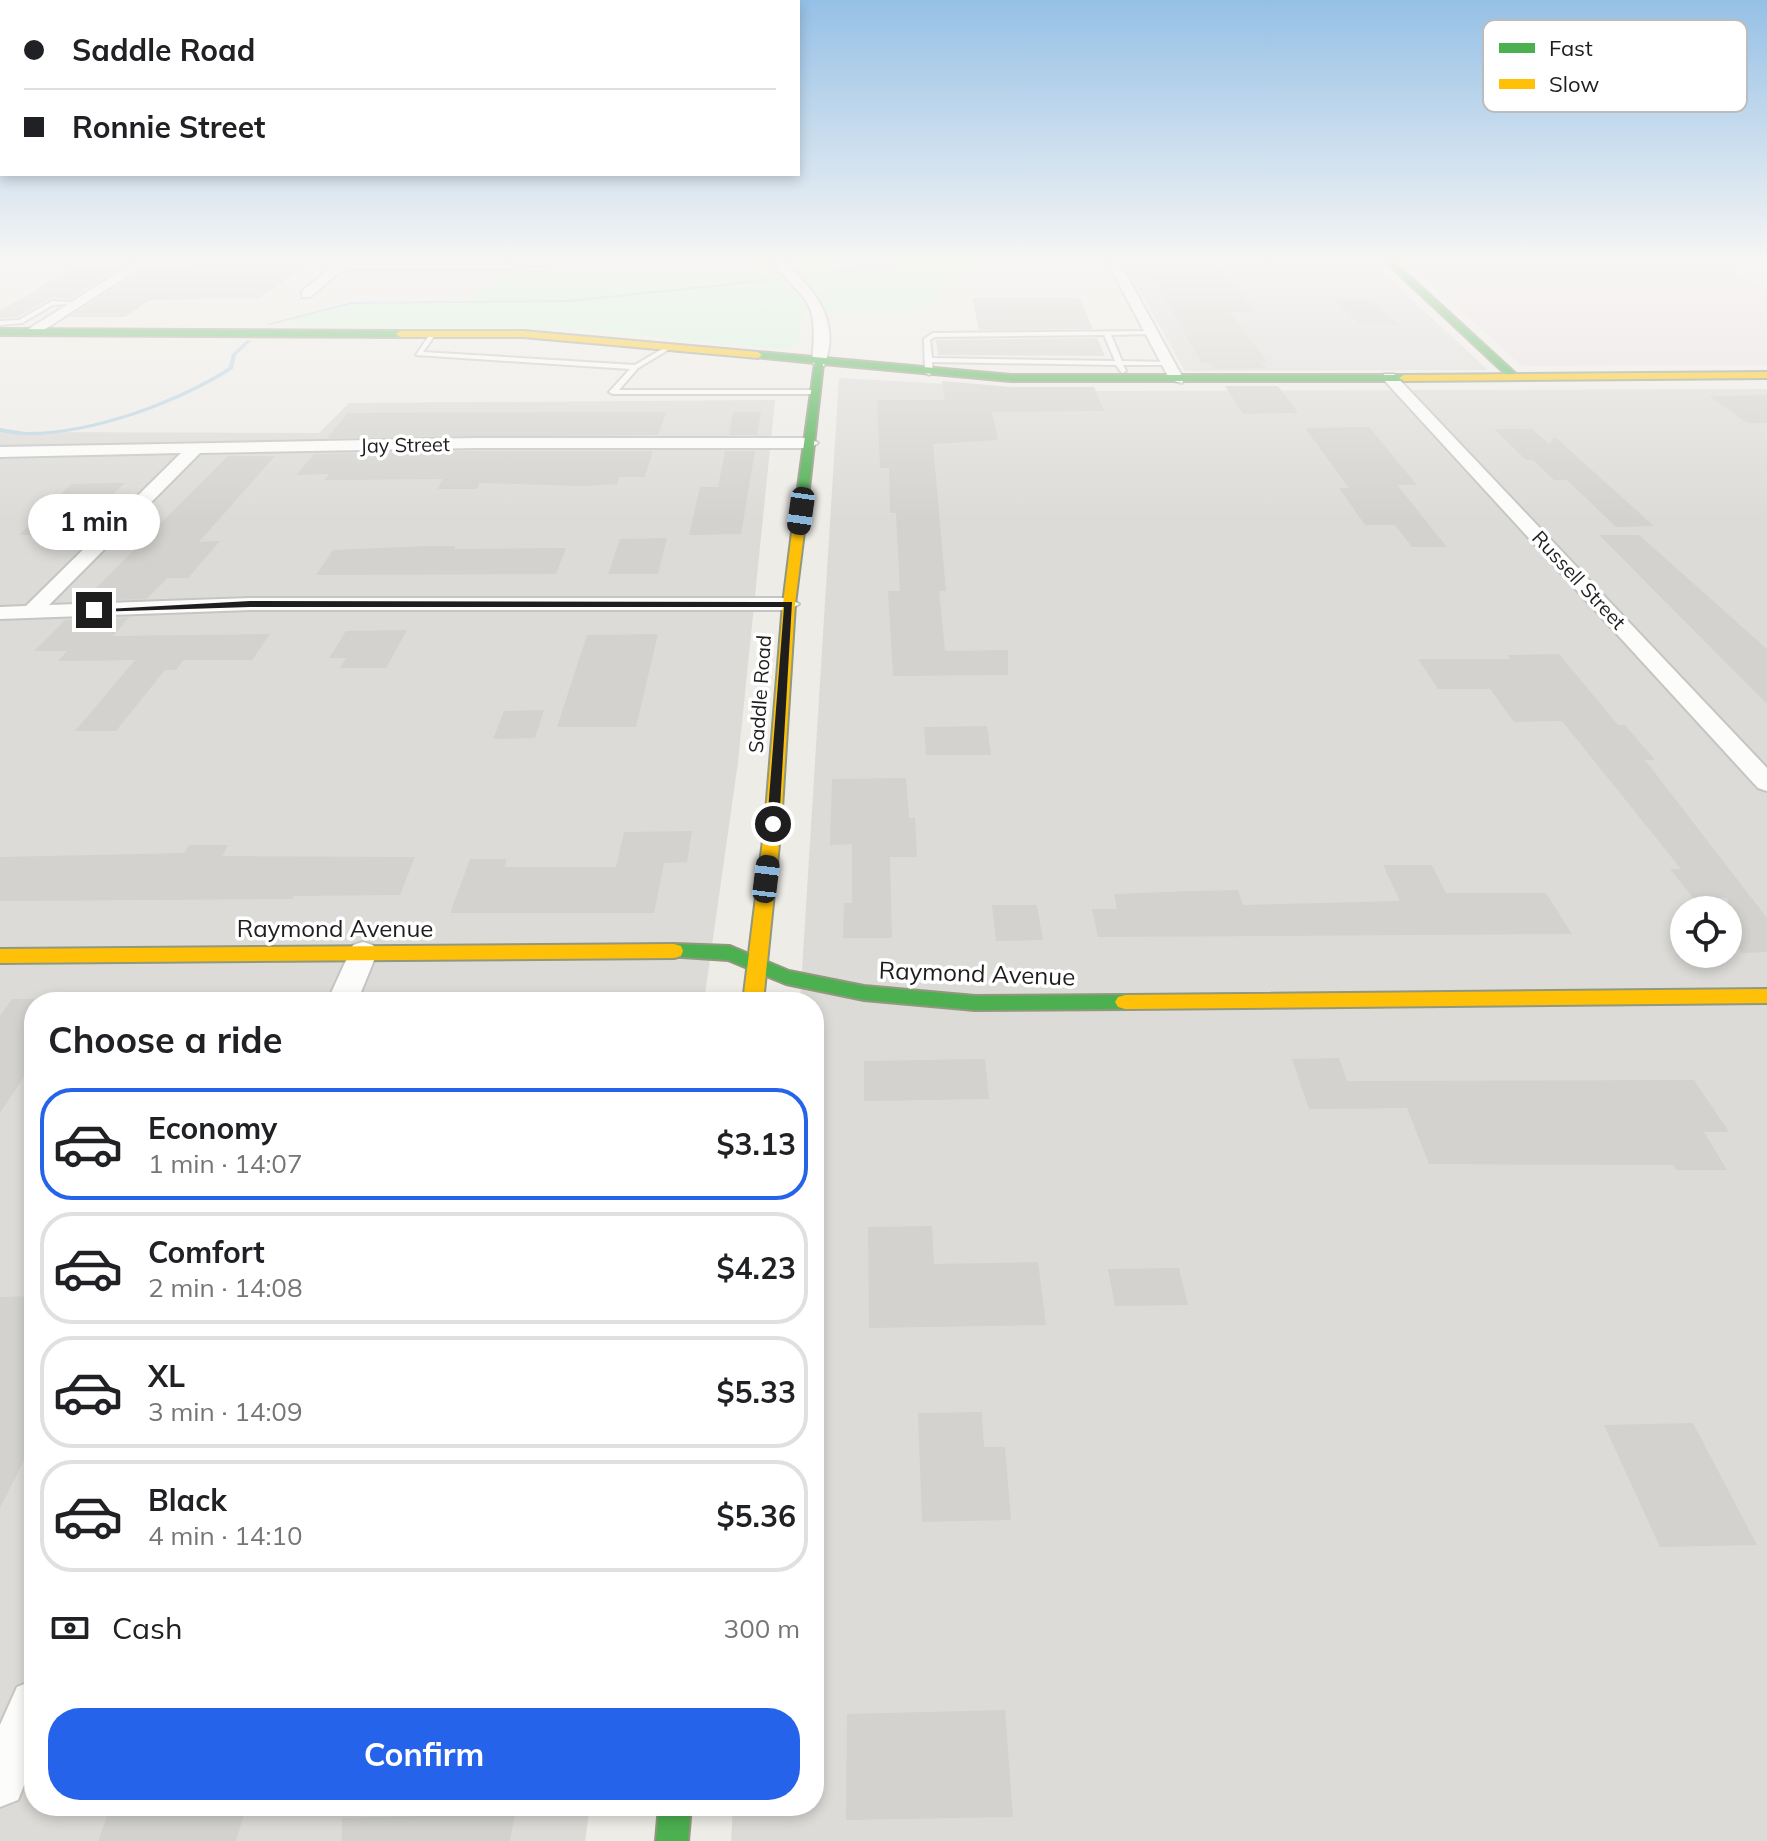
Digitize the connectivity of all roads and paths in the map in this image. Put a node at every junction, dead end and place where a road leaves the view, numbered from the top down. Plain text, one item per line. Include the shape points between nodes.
1 (422, 349) edge
2 (666, 349) edge
3 (696, 349) edge
4 (820, 349) edge
5 (927, 349) edge
6 (1113, 349) edge
7 (1160, 349) edge
8 (1483, 349) edge
9 (819, 363) junction
10 (636, 367) junction
11 (928, 367) junction
12 (1121, 371) junction
13 (1173, 372) junction
14 (1767, 375) edge
15 (1389, 377) junction
16 (1514, 377) junction
17 (816, 392) junction
18 (810, 443) junction
19 (195, 449) junction
20 (0, 452) edge
21 (789, 604) junction
22 (31, 612) junction
23 (0, 613) edge
24 (1767, 783) edge
25 (363, 953) junction
26 (0, 956) edge
27 (757, 962) junction
28 (346, 992) edge
29 (754, 992) edge
30 (1767, 996) edge
31 (24, 1727) edge
32 (0, 1782) edge
33 (674, 1816) edge
34 (672, 1841) edge

1 - 10 lane via 418,354
2 - 10 lane
3 - 9 street
4 - 9 street, Saddle Road
5 - 11 lane
6 - 12 lane
7 - 13 street
8 - 16 street
9 - 11 street
9 - 17 street, Saddle Road
10 - 17 lane via 613,392
11 - 12 street
12 - 13 street
13 - 15 street
14 - 16 street
15 - 16 street
15 - 24 street, Russell Street
17 - 18 street, Saddle Road
18 - 19 street, Jay Street
18 - 21 street, Saddle Road
19 - 20 street, Jay Street
19 - 22 street
21 - 22 street via 250,604
21 - 27 street, Saddle Road
22 - 23 street
25 - 26 street, Raymond Avenue
25 - 27 street, Raymond Avenue via 689,951 730,953
25 - 28 street
27 - 29 street, Saddle Road
27 - 30 street, Raymond Avenue via 786,977 864,993 975,1003
31 - 32 street
33 - 34 street

